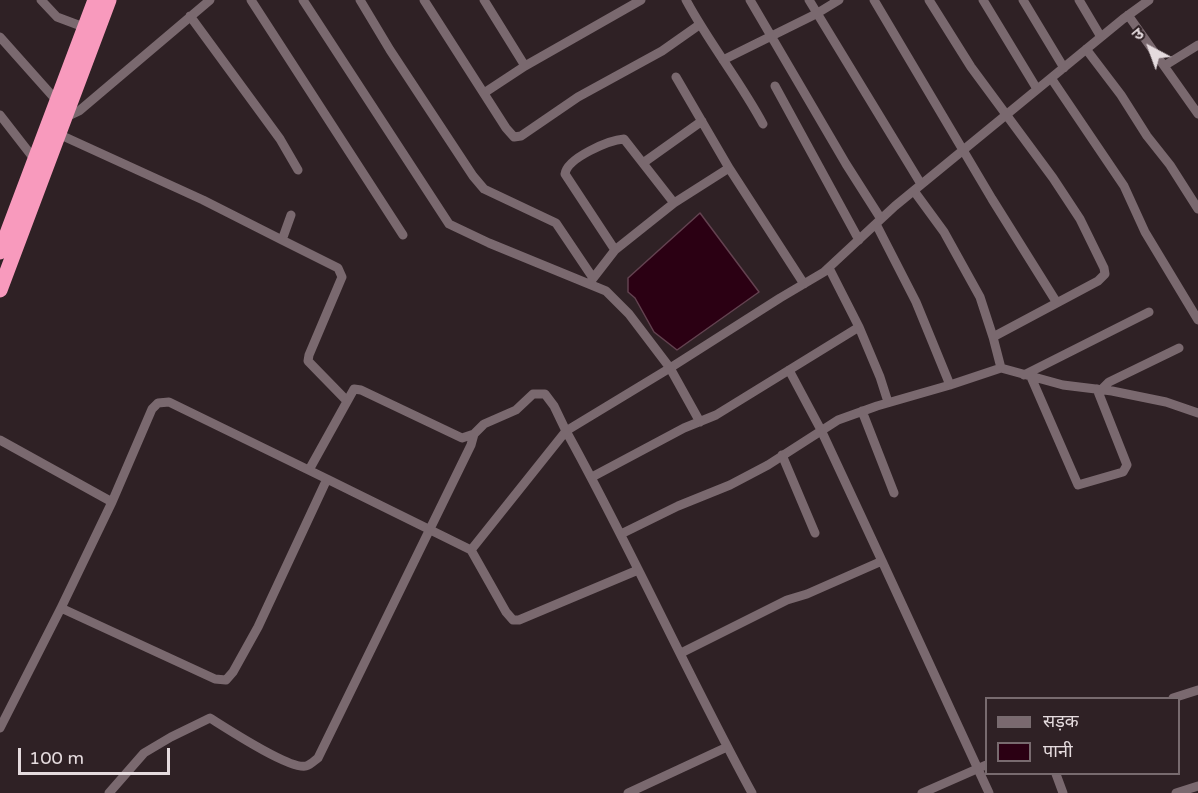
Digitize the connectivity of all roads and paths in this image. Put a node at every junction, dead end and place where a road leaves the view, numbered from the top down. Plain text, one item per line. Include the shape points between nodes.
1 (41, 0) edge
2 (95, 0) edge
3 (109, 0) edge
4 (210, 0) edge
5 (251, 0) edge
6 (303, 0) edge
7 (360, 0) edge
8 (424, 0) edge
9 (484, 0) edge
10 (641, 0) edge
11 (686, 0) edge
12 (750, 0) edge
13 (808, 0) edge
14 (839, 0) edge
15 (874, 0) edge
16 (929, 0) edge
17 (983, 0) edge
18 (1023, 0) edge
19 (1079, 0) edge
20 (1149, 0) edge
21 (816, 14) junction
22 (1128, 15) junction
23 (190, 16) junction
24 (699, 25) junction
25 (91, 29) junction
26 (772, 37) junction
27 (1101, 37) junction
28 (0, 38) edge
29 (1198, 45) edge
30 (1086, 49) junction
31 (723, 60) junction
32 (525, 66) junction
33 (1164, 66) junction
34 (1064, 68) junction
35 (676, 77) dead end
36 (1051, 78) junction
37 (775, 86) dead end
38 (1037, 89) junction
39 (484, 93) junction
40 (57, 101) junction
41 (1198, 114) edge
42 (0, 115) edge
43 (1005, 115) junction
44 (702, 121) junction
45 (763, 124) dead end
46 (55, 125) junction
47 (964, 150) junction
48 (34, 160) junction
49 (643, 163) junction
50 (729, 168) junction
51 (298, 170) dead end
52 (917, 187) junction
53 (674, 203) junction
54 (1198, 209) edge
55 (291, 215) dead end
56 (879, 221) junction
57 (403, 235) dead end
58 (282, 240) junction
59 (859, 240) junction
60 (615, 250) junction
61 (0, 252) edge
62 (829, 268) junction
63 (591, 281) junction
64 (804, 284) junction
65 (0, 290) edge
66 (1057, 303) junction
67 (1149, 312) dead end
68 (1198, 320) edge
69 (859, 327) junction
70 (993, 337) junction
71 (1179, 348) dead end
72 (670, 368) junction
73 (1000, 368) junction
74 (789, 370) junction
75 (1028, 376) junction
76 (950, 385) junction
77 (1100, 389) junction
78 (346, 400) junction
79 (888, 402) junction
80 (862, 411) junction
81 (1198, 413) edge
82 (700, 422) junction
83 (821, 430) junction
84 (566, 431) junction
85 (474, 434) junction
86 (0, 440) edge
87 (782, 455) junction
88 (309, 470) junction
89 (592, 477) junction
90 (327, 479) junction
91 (894, 493) dead end
92 (112, 502) junction
93 (430, 529) junction
94 (815, 533) dead end
95 (621, 534) junction
96 (471, 550) junction
97 (882, 561) junction
98 (638, 570) junction
99 (61, 608) junction
100 (681, 653) junction
101 (1198, 690) edge
102 (1179, 697) edge
103 (0, 728) edge
104 (727, 747) junction
105 (982, 767) edge
106 (1056, 775) edge
107 (1198, 786) edge
108 (109, 793) edge
109 (628, 793) edge
110 (752, 793) edge
111 (922, 793) edge
112 (988, 793) edge
113 (1063, 793) edge
114 (1176, 793) edge

1 - 25 street via 57,17
2 - 25 highway
3 - 25 highway
4 - 23 street
5 - 57 street
6 - 63 street via 449,224
7 - 63 street via 473,176 484,189 556,223
8 - 39 street
9 - 32 street
10 - 32 street
11 - 24 street
12 - 26 street
13 - 21 street
14 - 21 street
15 - 47 street
16 - 43 street
17 - 38 street
18 - 34 street
19 - 27 street
20 - 22 street
21 - 26 street
21 - 52 street
22 - 27 street
22 - 33 street
23 - 46 street via 79,111
23 - 51 street via 280,139
24 - 31 street
24 - 39 street via 521,136 510,134
25 - 40 highway
25 - 46 highway
26 - 31 street
26 - 56 street
27 - 30 street
28 - 40 street
29 - 33 street
30 - 34 street
30 - 54 street
31 - 45 street
32 - 39 street
33 - 41 street
34 - 36 street
35 - 44 street
36 - 38 street
36 - 68 street via 1124,186 1145,232
37 - 59 street
38 - 43 street
40 - 46 highway
42 - 48 street
43 - 47 street
43 - 66 street via 1039,156 1080,219 1104,268 1105,274 1098,280
44 - 49 street
44 - 50 street
46 - 48 highway
46 - 58 street
46 - 65 highway
47 - 52 street
47 - 66 street
48 - 61 highway
49 - 53 street
49 - 60 street via 624,139 593,150 566,167 565,174
50 - 53 street
50 - 64 street
52 - 56 street
52 - 70 street via 980,297
53 - 60 street
55 - 58 street
56 - 59 street
56 - 76 street
58 - 78 street via 341,272 308,361
59 - 62 street
60 - 63 street
62 - 64 street
62 - 69 street
63 - 72 street via 629,314
64 - 72 street
66 - 70 street
67 - 75 street
69 - 74 street
69 - 79 street
70 - 73 street
71 - 77 street
72 - 82 street
72 - 84 street
73 - 75 street
73 - 76 street
74 - 82 street
74 - 83 street
75 - 77 street
75 - 77 street via 1078,485 1123,472 1127,465
76 - 79 street
77 - 81 street via 1166,402
78 - 85 street via 354,389 361,390 462,438
78 - 88 street
79 - 80 street
80 - 83 street
80 - 91 street
82 - 89 street
83 - 87 street
83 - 97 street
84 - 85 street via 545,394 533,394 516,410 484,424
84 - 89 street
84 - 96 street
85 - 93 street
86 - 92 street
87 - 94 street
87 - 95 street via 730,485
88 - 90 street
88 - 92 street via 169,402 158,403
89 - 95 street
90 - 93 street
90 - 99 street via 258,627 226,680 215,679
92 - 99 street
93 - 96 street
93 - 108 street via 318,758 307,766 297,766 210,718 144,753
95 - 98 street
96 - 98 street via 513,620
97 - 100 street via 787,600
97 - 105 street
98 - 100 street
99 - 103 street
100 - 104 street
101 - 102 street
104 - 109 street
104 - 110 street
105 - 111 street
105 - 112 street
106 - 113 street
107 - 114 street

